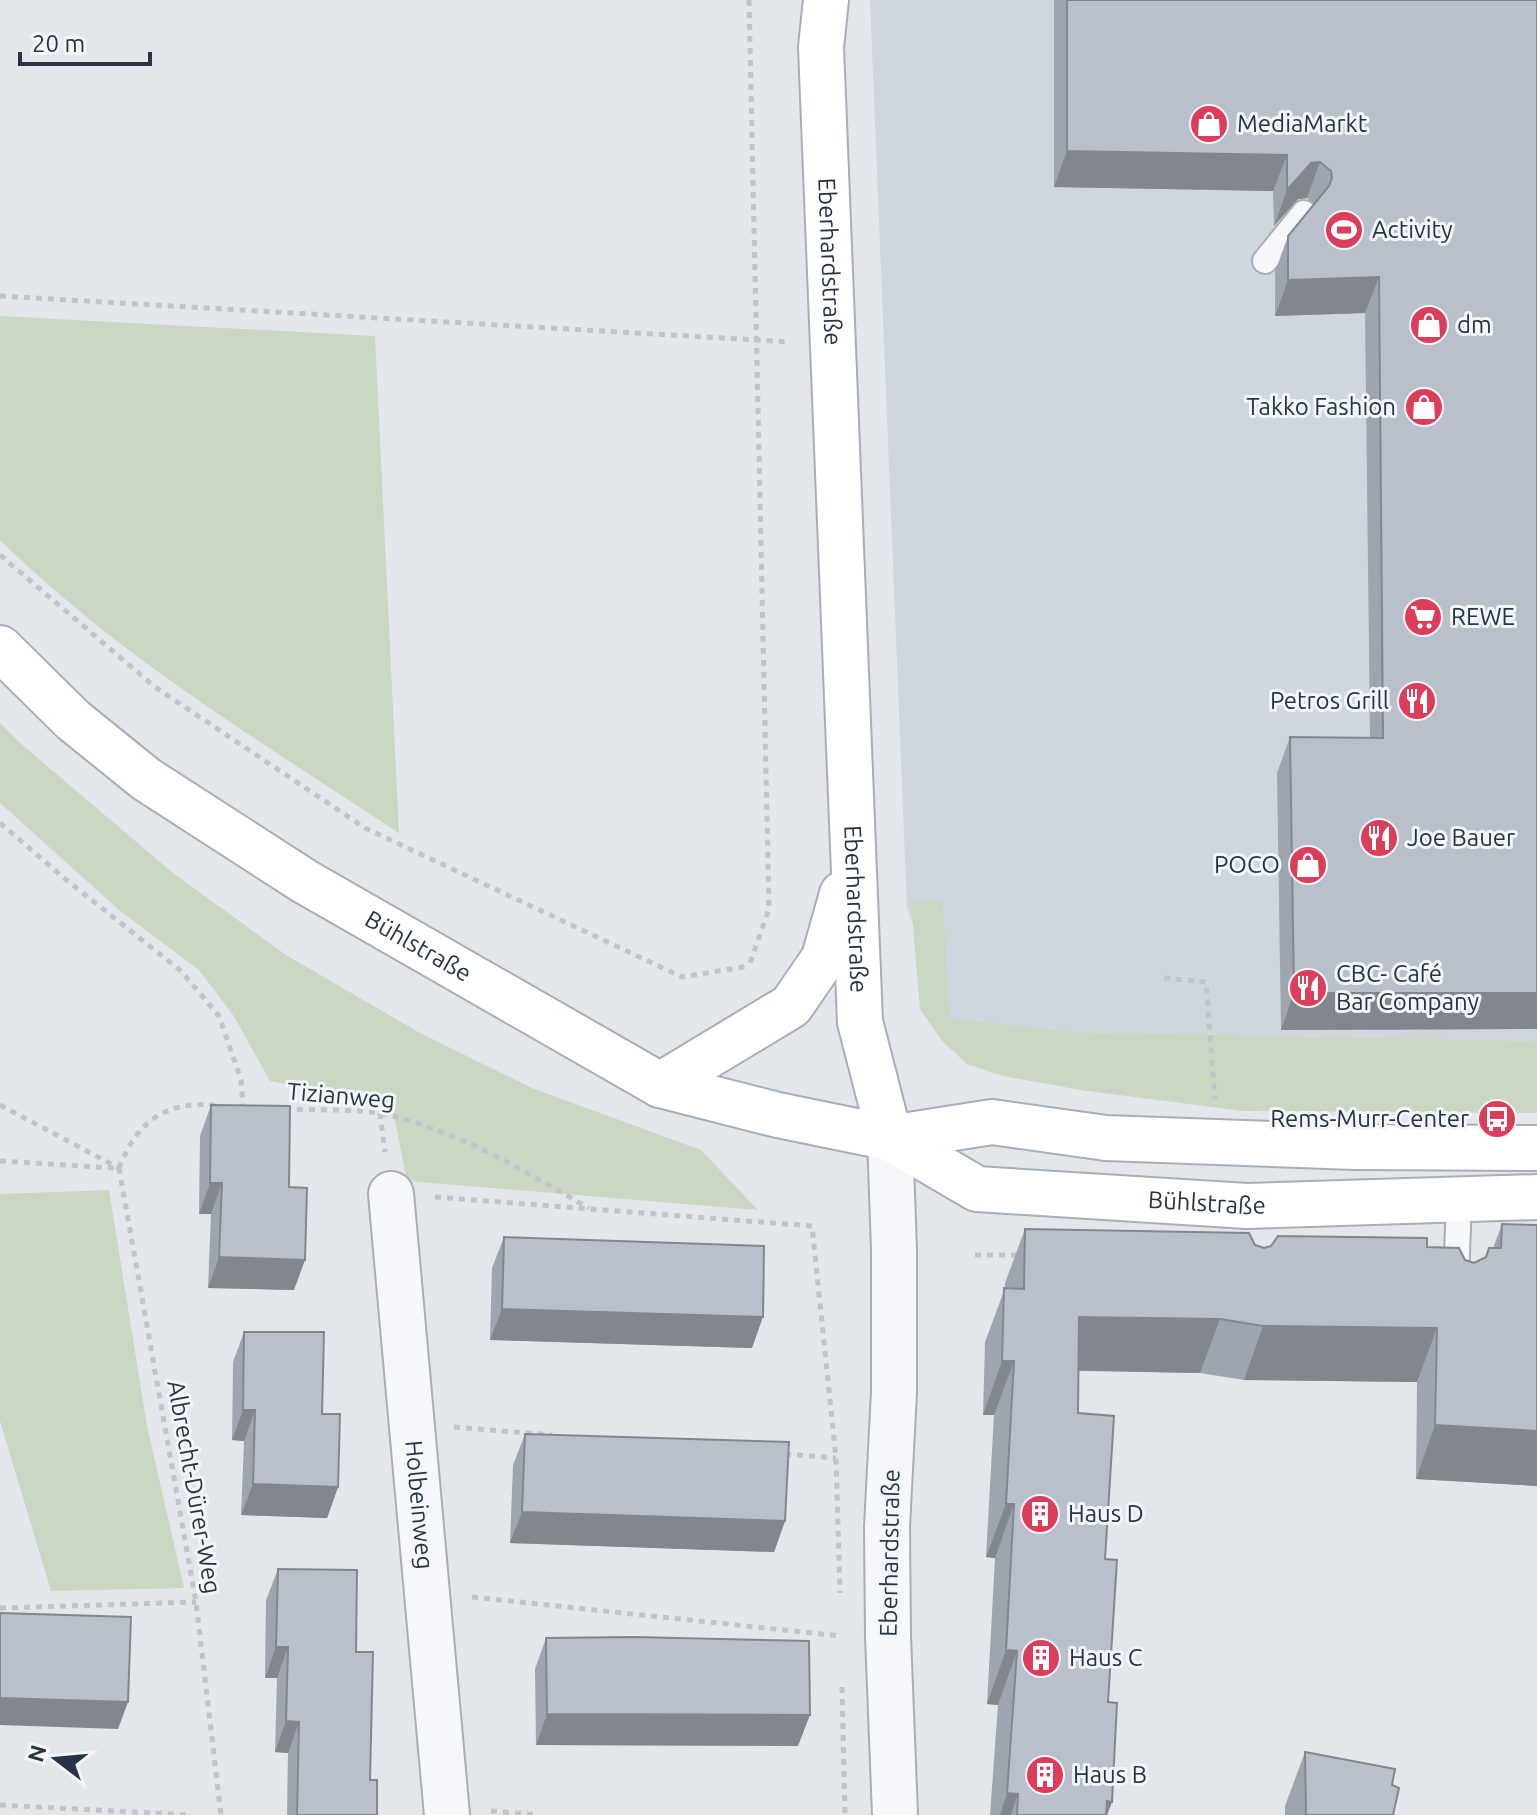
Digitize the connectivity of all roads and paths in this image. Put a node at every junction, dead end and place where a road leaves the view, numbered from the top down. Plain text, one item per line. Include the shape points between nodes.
1 (749, 0) edge
2 (826, 0) edge
3 (1304, 213) edge
4 (1265, 261) dead end
5 (0, 296) edge
6 (758, 342) junction
7 (832, 342) junction
8 (0, 555) edge
9 (0, 648) edge
10 (0, 823) edge
11 (852, 857) junction
12 (1164, 978) dead end
13 (660, 1085) junction
14 (1215, 1100) dead end
15 (0, 1105) edge
16 (217, 1105) edge
17 (230, 1106) edge
18 (243, 1107) junction
19 (258, 1108) edge
20 (274, 1109) edge
21 (890, 1138) junction
22 (1537, 1148) edge
23 (0, 1161) edge
24 (119, 1168) junction
25 (391, 1194) joint
26 (1537, 1197) edge
27 (1459, 1202) junction
28 (593, 1211) junction
29 (975, 1255) dead end
30 (1022, 1256) edge
31 (1454, 1302) edge
32 (412, 1424) junction
33 (553, 1435) edge
34 (773, 1453) edge
35 (836, 1458) junction
36 (428, 1593) junction
37 (196, 1602) junction
38 (840, 1607) dead end
39 (0, 1608) edge
40 (841, 1622) dead end
41 (841, 1636) junction
42 (841, 1651) dead end
43 (842, 1681) dead end
44 (0, 1805) edge
45 (190, 1815) edge
46 (221, 1815) edge
47 (447, 1815) edge
48 (845, 1815) edge
49 (895, 1815) edge

1 - 6 path
2 - 7 main road, Eberhardstraße via 821,47
3 - 4 lane
5 - 6 path
6 - 7 path
6 - 8 path via 769,909 749,966 682,977 365,828 155,687
7 - 11 main road, Eberhardstraße
9 - 13 main road, Bühlstraße via 73,720 146,779 304,881
10 - 18 path via 191,982 219,1016 241,1080
11 - 13 main road via 824,958 791,1006
11 - 21 main road, Eberhardstraße via 860,1022
12 - 14 path via 1206,982
13 - 21 main road, Bühlstraße
15 - 24 path
16 - 24 path via 155,1114 129,1143
17 - 18 path, Tizianweg
18 - 19 path, Tizianweg
20 - 28 path, Tizianweg via 380,1113 427,1126 482,1148
21 - 22 main road, Bühlstraße via 992,1122 1106,1138
21 - 27 main road, Bühlstraße via 977,1189 1247,1220
21 - 49 street, Eberhardstraße via 894,1392 887,1527
23 - 24 path
24 - 37 path, Albrecht-Dürer-Weg
25 - 28 path, Tizianweg
25 - 32 street, Holbeinweg
26 - 27 main road, Bühlstraße
27 - 31 lane
28 - 35 path, Tizianweg via 812,1226
29 - 30 path
32 - 33 path
32 - 36 street, Holbeinweg
34 - 35 path
35 - 38 path
36 - 41 path, Eberhardstraße
36 - 47 street, Holbeinweg
37 - 39 path
37 - 46 path, Albrecht-Dürer-Weg
40 - 41 path
41 - 42 path
43 - 48 path
44 - 45 path

